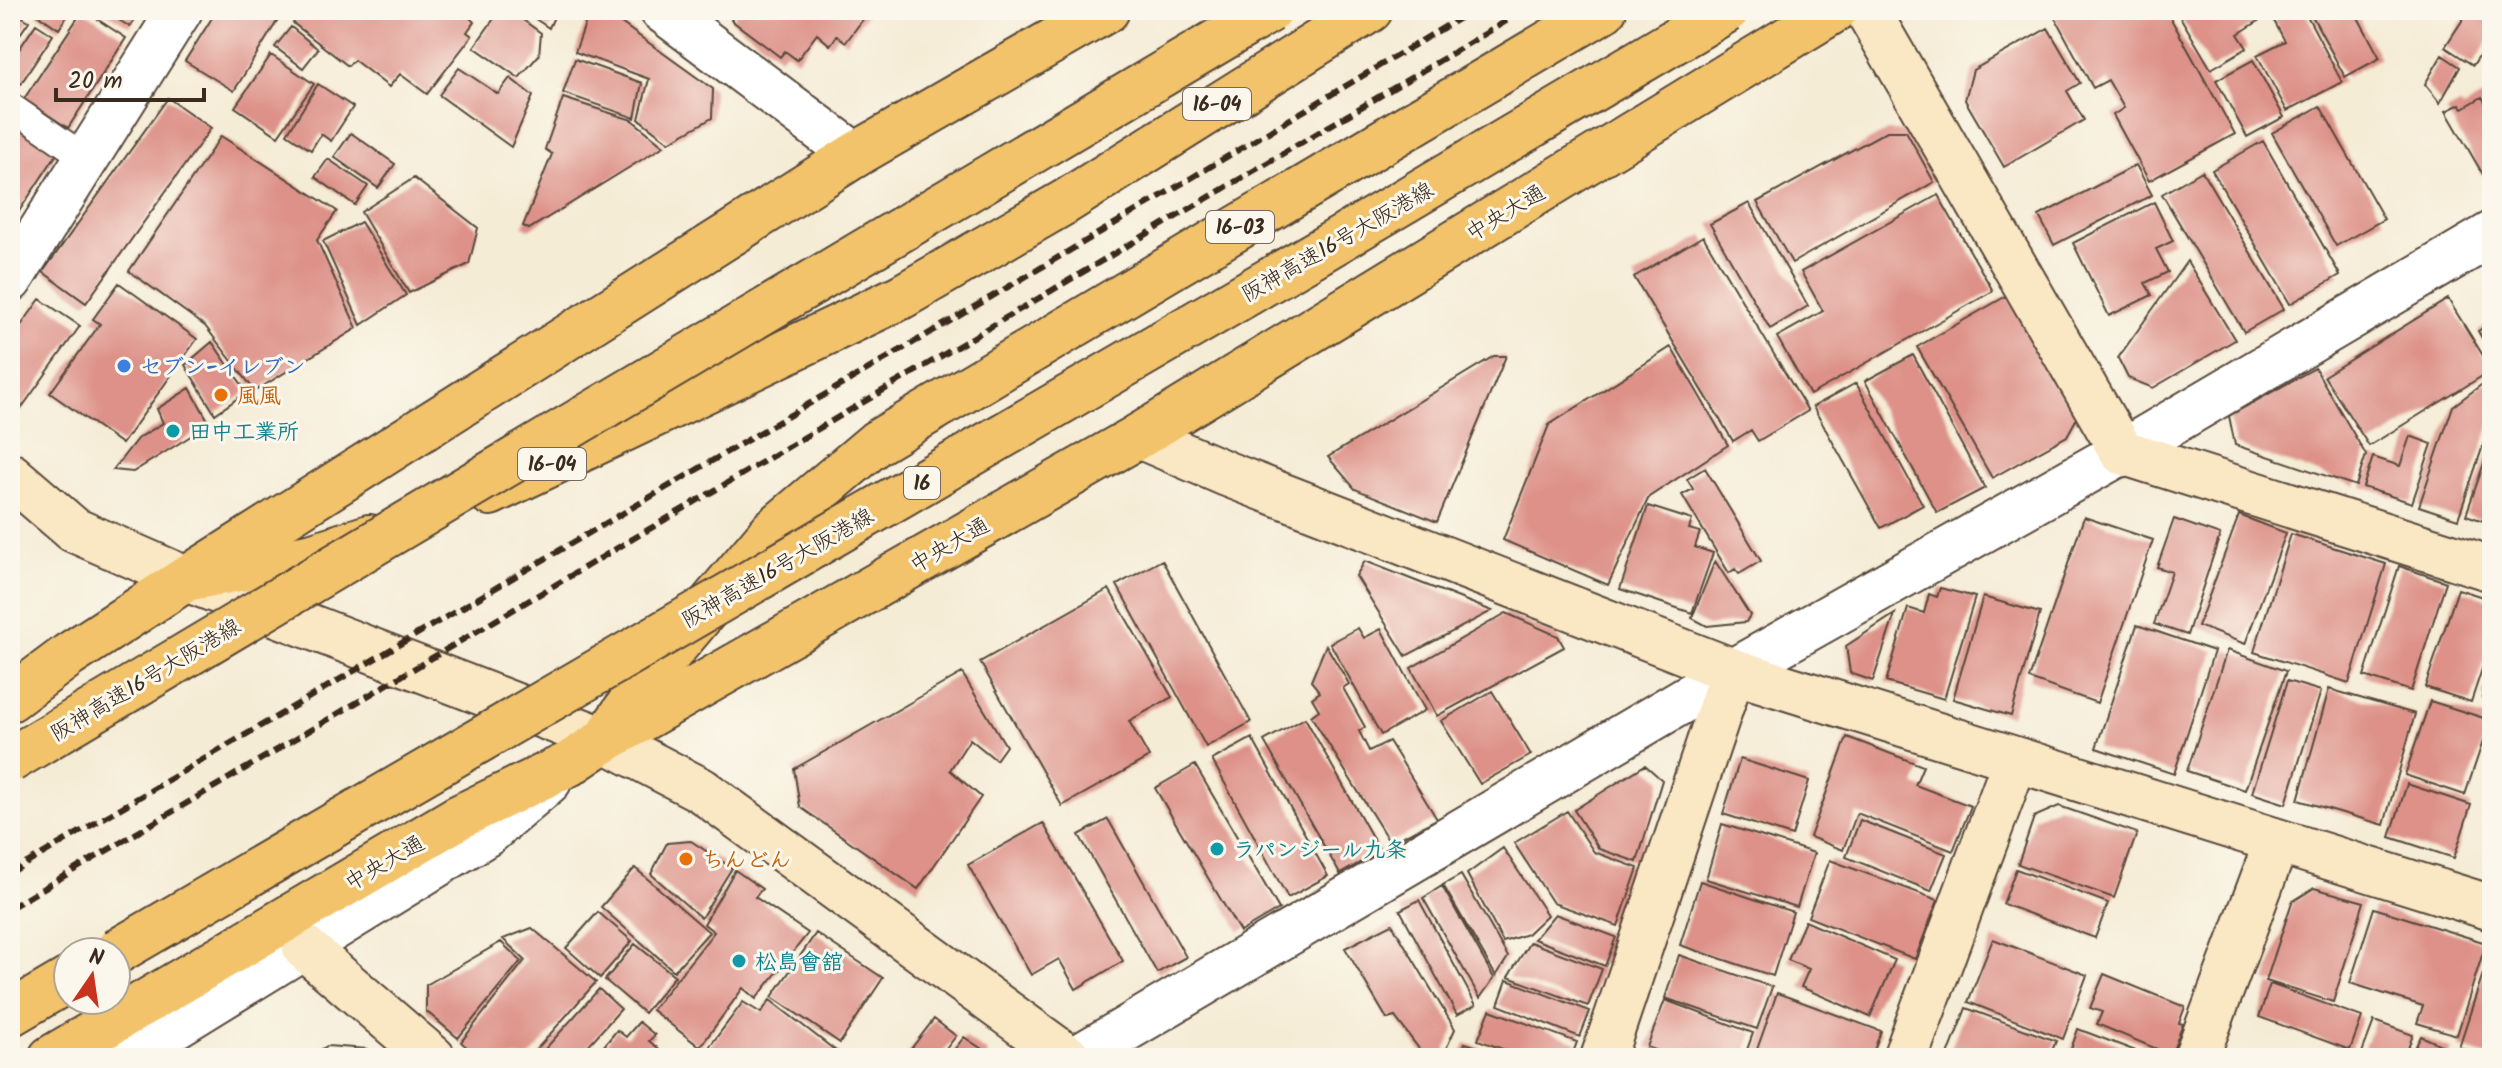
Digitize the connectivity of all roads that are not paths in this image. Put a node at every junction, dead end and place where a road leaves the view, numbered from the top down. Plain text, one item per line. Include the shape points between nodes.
1 (662, 10) edge
2 (1107, 10) edge
3 (1270, 10) edge
4 (1370, 10) edge
5 (1604, 10) edge
6 (1727, 10) edge
7 (1835, 10) edge
8 (1867, 10) edge
9 (175, 12) edge
10 (10, 106) edge
11 (855, 155) junction
12 (87, 159) junction
13 (2492, 234) edge
14 (10, 280) edge
15 (1139, 436) junction
16 (2122, 452) junction
17 (10, 475) edge
18 (2492, 569) edge
19 (186, 579) junction
20 (69, 655) junction
21 (1733, 671) junction
22 (10, 679) edge
23 (10, 699) edge
24 (605, 740) junction
25 (10, 760) edge
26 (2015, 761) junction
27 (569, 764) junction
28 (2277, 841) junction
29 (2492, 908) edge
30 (132, 943) edge
31 (305, 948) junction
32 (52, 989) edge
33 (10, 1014) edge
34 (2199, 1057) edge
35 (51, 1058) edge
36 (123, 1058) edge
37 (433, 1058) edge
38 (1069, 1058) edge
39 (1077, 1058) edge
40 (1603, 1058) edge
41 (1905, 1058) edge

1 - 11 street
2 - 11 main road
3 - 25 main road, 阪神高速16号大阪港線, bridge
4 - 19 main road, 16-04 via 1065,202 901,297 453,511 313,555
5 - 24 main road, 16-03 via 876,443 773,530 641,687
6 - 30 main road, 阪神高速16号大阪港線 / 16, bridge
7 - 15 main road, 中央大通
8 - 16 street
9 - 12 street
10 - 12 lane
11 - 19 main road
12 - 14 street
13 - 16 street
15 - 21 street
15 - 24 main road, 中央大通
16 - 18 street
16 - 21 street
17 - 19 street via 74,530
19 - 20 main road
19 - 24 street
20 - 22 street
20 - 23 main road
21 - 26 street
21 - 39 street
21 - 40 street
24 - 27 main road, 中央大通
24 - 38 street via 701,790
26 - 28 street
26 - 41 street
27 - 31 street via 488,833
27 - 35 main road, 中央大通 via 459,817
28 - 29 street
28 - 34 street
31 - 36 street
31 - 37 street
32 - 33 main road

